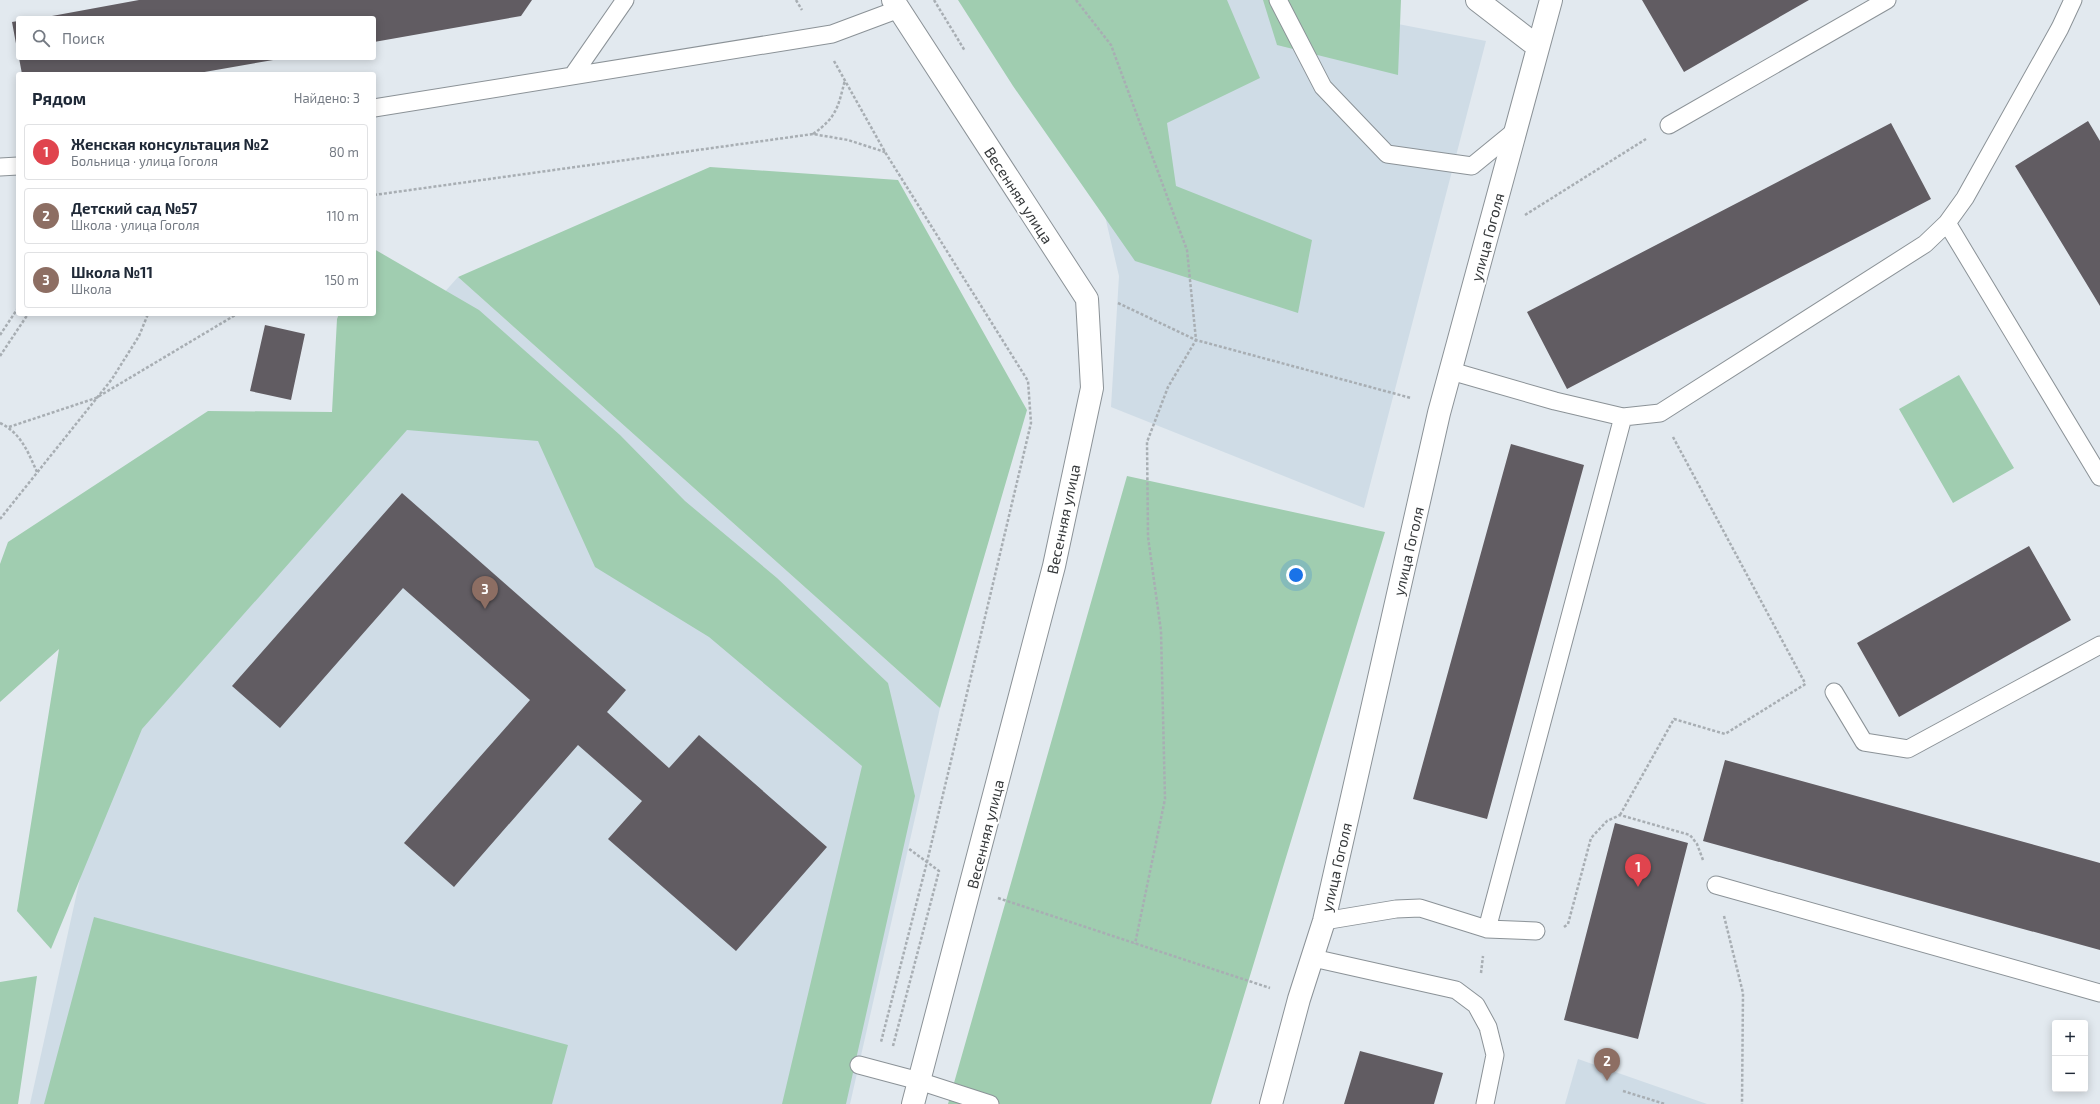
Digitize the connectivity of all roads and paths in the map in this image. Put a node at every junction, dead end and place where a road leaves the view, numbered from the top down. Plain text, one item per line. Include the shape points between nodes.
1 (625, 0) edge
2 (796, 0) edge
3 (934, 0) edge
4 (1076, 0) edge
5 (1278, 0) edge
6 (1477, 0) edge
7 (1551, 0) edge
8 (1887, 0) edge
9 (2073, 0) edge
10 (896, 4) edge
11 (820, 36) junction
12 (1538, 47) junction
13 (967, 53) dead end
14 (572, 75) junction
15 (845, 80) junction
16 (376, 108) edge
17 (1669, 125) joint
18 (1516, 130) junction
19 (813, 134) junction
20 (885, 152) junction
21 (16, 166) edge
22 (0, 167) edge
23 (376, 195) edge
24 (1524, 215) dead end
25 (1947, 223) junction
26 (1087, 300) junction
27 (16, 311) edge
28 (27, 316) edge
29 (147, 316) edge
30 (234, 316) edge
31 (0, 335) edge
32 (1196, 340) junction
33 (0, 356) edge
34 (1451, 371) junction
35 (96, 398) junction
36 (1441, 406) junction
37 (1660, 413) junction
38 (1623, 418) junction
39 (0, 423) edge
40 (9, 427) junction
41 (38, 472) junction
42 (2100, 477) edge
43 (0, 519) edge
44 (2100, 645) edge
45 (1805, 683) junction
46 (1834, 692) joint
47 (1620, 816) junction
48 (908, 848) dead end
49 (927, 862) junction
50 (1716, 885) junction
51 (995, 897) dead end
52 (1324, 921) junction
53 (1487, 930) junction
54 (1536, 931) joint
55 (1135, 944) junction
56 (1313, 958) junction
57 (1271, 989) dead end
58 (2100, 993) edge
59 (1476, 1005) junction
60 (873, 1069) junction
61 (919, 1081) junction
62 (1623, 1091) dead end
63 (914, 1104) edge
64 (990, 1104) edge
65 (1271, 1104) edge
66 (1485, 1104) edge
67 (1665, 1104) edge
68 (1742, 1104) edge

1 - 14 lane
2 - 11 path
3 - 13 path
4 - 32 path via 1111,45 1188,250
5 - 18 lane via 1323,87 1387,154 1472,166
6 - 12 street
7 - 12 street, улица Гоголя
8 - 17 lane
9 - 25 lane via 2060,28 1972,185
10 - 11 lane via 832,34
10 - 26 street, Весенняя улица
11 - 14 lane
11 - 15 path
12 - 18 street, улица Гоголя
14 - 16 lane
15 - 19 path via 838,107 828,123
15 - 20 path
17 - 24 path
18 - 34 street, улица Гоголя
19 - 20 path via 848,140
19 - 23 path
20 - 49 path via 1028,381 1031,423
21 - 22 lane
25 - 37 lane via 1925,244
25 - 42 lane
26 - 32 path via 1103,296
26 - 61 street, Весенняя улица via 1092,388 1056,558
27 - 31 path
28 - 33 path
29 - 35 path via 139,336 112,379
30 - 35 path
32 - 36 path
32 - 55 path via 1168,387 1147,442 1148,537 1161,631 1166,799
34 - 36 street, улица Гоголя
34 - 38 lane
35 - 40 path
35 - 41 path
36 - 52 street, улица Гоголя
37 - 38 lane
37 - 45 path
38 - 53 lane
39 - 40 path
40 - 41 path via 25,444
41 - 43 path
44 - 46 lane via 1908,749 1864,742
45 - 46 path
45 - 47 path via 1725,734 1674,719
47 - 50 path via 1690,835 1697,844 1709,876
47 - 54 path via 1607,821 1591,838 1568,924 1554,935
48 - 49 path
49 - 60 path
49 - 60 path via 939,871
50 - 58 lane
50 - 68 path via 1743,993
51 - 55 path
52 - 53 lane via 1396,909 1420,908
52 - 56 street, улица Гоголя
53 - 54 lane
53 - 59 path
55 - 57 path
56 - 59 lane via 1456,990
56 - 65 street, улица Гоголя via 1299,999
59 - 66 lane via 1488,1027 1495,1055
60 - 61 lane
61 - 63 street, Весенняя улица
61 - 64 lane
62 - 67 path

